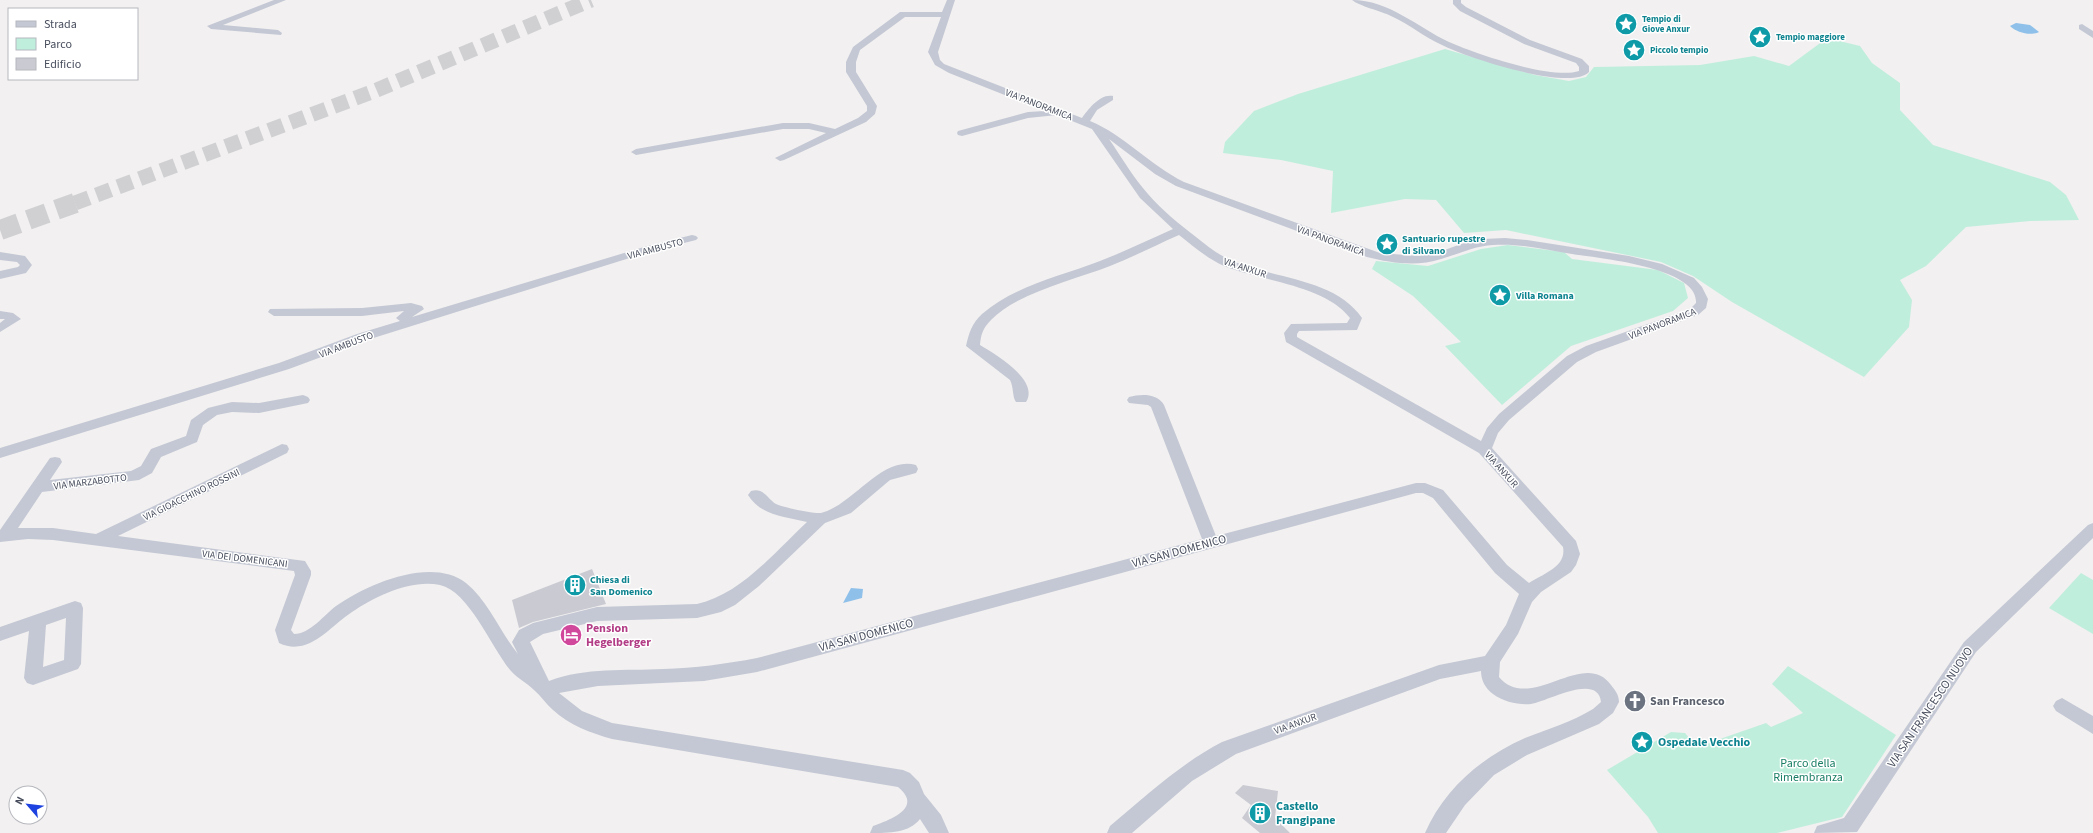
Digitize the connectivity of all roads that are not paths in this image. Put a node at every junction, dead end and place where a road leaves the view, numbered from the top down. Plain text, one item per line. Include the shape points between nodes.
1 (282, 0) edge
2 (951, 0) edge
3 (1356, 0) edge
4 (1457, 0) edge
5 (946, 15) junction
6 (2082, 27) dead end
7 (278, 33) dead end
8 (2093, 35) edge
9 (1110, 98) dead end
10 (1060, 113) junction
11 (1090, 124) junction
12 (836, 132) junction
13 (962, 134) dead end
14 (636, 152) dead end
15 (780, 158) dead end
16 (1181, 230) junction
17 (692, 238) dead end
18 (0, 256) edge
19 (0, 276) edge
20 (274, 312) dead end
21 (0, 315) edge
22 (0, 328) edge
23 (362, 337) junction
24 (1021, 399) dead end
25 (303, 400) dead end
26 (1134, 400) dead end
27 (282, 449) dead end
28 (1484, 449) junction
29 (0, 453) edge
30 (55, 462) dead end
31 (911, 469) dead end
32 (38, 487) junction
33 (756, 494) dead end
34 (820, 519) junction
35 (2093, 529) edge
36 (2, 536) edge
37 (99, 539) junction
38 (1211, 542) junction
39 (1529, 593) junction
40 (38, 621) dead end
41 (0, 634) edge
42 (1491, 662) junction
43 (542, 685) junction
44 (2062, 706) dead end
45 (2093, 726) edge
46 (917, 800) junction
47 (880, 833) edge
48 (939, 833) edge
49 (1117, 833) edge
50 (1435, 833) edge
51 (1824, 833) edge

1 - 7 street via 211,26
2 - 5 street, VIA PANORAMICA
3 - 4 street via 1398,16 1447,44 1492,59 1552,75 1574,76 1584,72 1584,66 1579,61 1528,42 1463,9 1457,4
5 - 10 street, VIA PANORAMICA via 933,52 937,62 956,73
5 - 12 street via 902,14 858,46 852,58 851,72 871,104 872,110 866,117
6 - 8 street
9 - 11 street via 1094,108
10 - 11 street, VIA PANORAMICA
10 - 13 street via 1028,116
11 - 16 street, VIA ANXUR via 1138,189 1155,208
11 - 28 street, VIA PANORAMICA via 1114,138 1172,181 1372,255 1393,259 1426,259 1478,242 1515,241 1644,263 1684,278 1699,291 1703,298 1702,304 1694,312 1591,349 1566,362 1498,424
12 - 14 street via 809,126 783,126
12 - 15 street
16 - 24 street via 1019,297 980,323 973,334 973,346 990,356 1016,378 1021,388
16 - 28 street, VIA ANXUR via 1228,264 1293,282 1350,309 1356,318 1352,327 1296,327 1290,333 1291,339
17 - 23 street, VIA AMBUSTO via 648,249
18 - 19 street via 21,259 26,265 22,270
20 - 23 street via 362,312 411,307 418,309
21 - 22 street via 15,319
23 - 29 street, VIA AMBUSTO via 288,365
25 - 32 street, VIA MARZABOTTO via 267,407 228,407 206,414 196,423 192,439 156,453 147,469 134,476
26 - 38 street via 1151,400 1157,405
27 - 37 street, VIA GIOACCHINO ROSSINI
28 - 39 street, VIA ANXUR via 1567,541 1572,550 1570,563
30 - 32 street
31 - 34 street via 885,476 846,509
32 - 36 street
33 - 34 street via 766,505 776,510
34 - 43 street via 753,582 735,597 715,607 697,611 597,614 529,632 521,642
35 - 51 street, VIA SAN FRANCESCO NUOVO via 1970,647 1850,826
36 - 37 street, VIA DEI DOMENICANI via 38,533
37 - 43 street, VIA DEI DOMENICANI via 299,565 304,571 283,630 283,635 288,640 307,637 347,606 387,587 434,578 450,581 466,594 519,667
38 - 39 street, VIA SAN DOMENICO via 1406,490 1425,488 1443,499 1498,565
38 - 43 street, VIA SAN DOMENICO via 757,665 700,675 588,678
39 - 42 street, VIA ANXUR via 1512,629
40 - 41 street
42 - 49 street, VIA ANXUR via 1439,672 1229,748 1196,768
42 - 50 street via 1489,672 1492,682 1512,696 1530,697 1581,679 1604,688 1610,701 1604,711 1593,718 1520,749 1491,766 1468,788
43 - 46 street via 569,713 605,730 903,779 910,784
44 - 45 street
46 - 47 street via 916,808 906,822
46 - 48 street via 934,821

